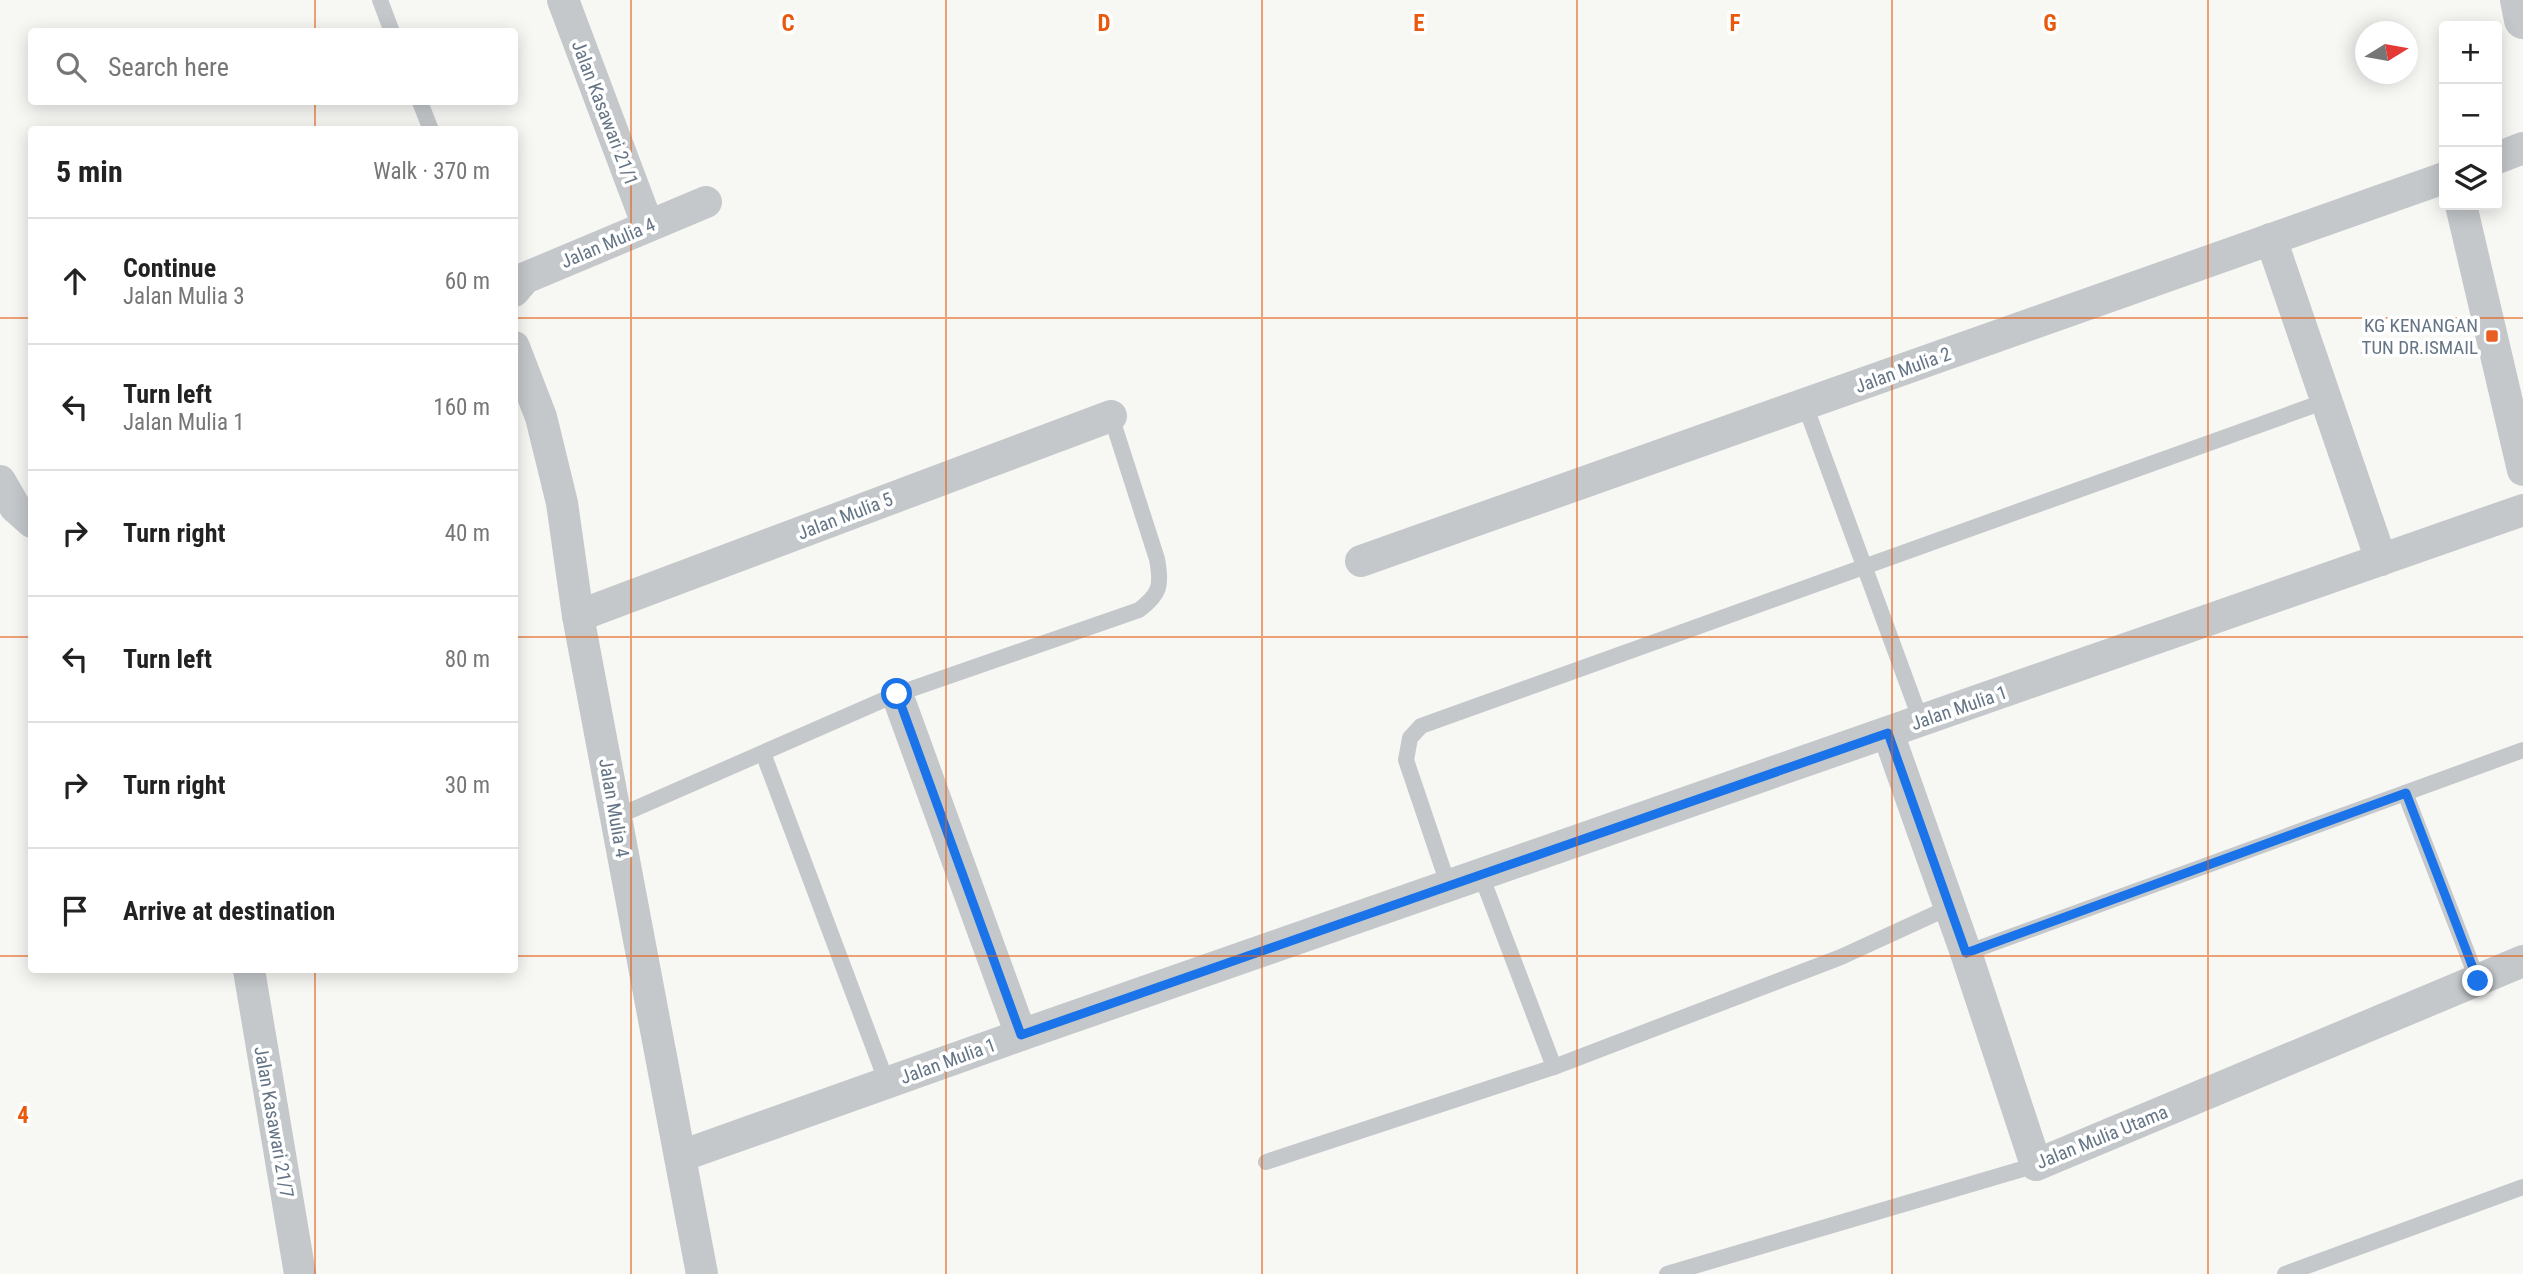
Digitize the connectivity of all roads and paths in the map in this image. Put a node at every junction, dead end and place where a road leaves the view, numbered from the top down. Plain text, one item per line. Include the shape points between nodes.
1 (380, 0) edge
2 (563, 0) edge
3 (2519, 0) edge
4 (2523, 20) edge
5 (391, 28) edge
6 (421, 105) edge
7 (429, 126) edge
8 (2523, 148) edge
9 (2502, 156) edge
10 (2439, 180) edge
11 (706, 202) dead end
12 (2462, 210) edge
13 (648, 226) junction
14 (2271, 239) junction
15 (518, 286) edge
16 (518, 357) edge
17 (2326, 401) junction
18 (1805, 405) junction
19 (1111, 416) joint
20 (2523, 470) edge
21 (1, 486) edge
22 (2523, 510) edge
23 (28, 519) edge
24 (2381, 560) junction
25 (1362, 561) dead end
26 (1864, 566) junction
27 (578, 616) junction
28 (897, 694) junction
29 (1921, 721) junction
30 (1888, 733) junction
31 (2523, 750) edge
32 (763, 753) junction
33 (2406, 793) junction
34 (616, 817) junction
35 (1481, 875) junction
36 (1449, 887) junction
37 (1950, 907) junction
38 (1966, 953) junction
39 (2523, 961) edge
40 (250, 973) edge
41 (2478, 981) junction
42 (1021, 1035) junction
43 (1554, 1067) junction
44 (887, 1083) junction
45 (681, 1156) junction
46 (1266, 1162) dead end
47 (2036, 1165) junction
48 (2523, 1187) edge
49 (300, 1274) edge
50 (702, 1274) edge
51 (1667, 1274) edge
52 (2285, 1274) edge

1 - 5 lane
2 - 13 street, Jalan Kasawari 21/1
3 - 4 street
6 - 7 lane
8 - 9 street
10 - 14 street, Jalan Mulia 2
11 - 13 street, Jalan Mulia 4
12 - 20 street
13 - 15 street, Jalan Mulia 4 via 525,278
14 - 17 street
14 - 18 street, Jalan Mulia 2
16 - 27 street, Jalan Mulia 4 via 541,417 559,491
17 - 24 street
17 - 26 lane
18 - 25 street, Jalan Mulia 2
18 - 26 lane
19 - 27 street, Jalan Mulia 5
19 - 28 lane via 1157,559 1161,579 1154,598 1139,610
21 - 23 street
22 - 24 street, Jalan Mulia 1
24 - 29 street, Jalan Mulia 1
26 - 29 lane
26 - 36 lane via 1421,726 1410,737 1406,760
27 - 34 street, Jalan Mulia 4
28 - 32 lane
28 - 42 street
29 - 30 street, Jalan Mulia 1
30 - 35 street, Jalan Mulia 1
30 - 37 street
31 - 33 lane
32 - 34 lane
32 - 44 lane
33 - 38 lane
33 - 41 lane
34 - 45 street, Jalan Mulia 4
35 - 36 street, Jalan Mulia 1
35 - 43 lane
36 - 42 street, Jalan Mulia 1
37 - 38 street
37 - 43 lane via 1841,957
38 - 47 street
39 - 41 street, Jalan Mulia Utama
40 - 49 street, Jalan Kasawari 21/7
41 - 47 street, Jalan Mulia Utama
42 - 44 street, Jalan Mulia 1
43 - 46 lane
44 - 45 street, Jalan Mulia 1
45 - 50 street, Jalan Mulia 4
47 - 51 lane, Jalan Mulia Utama
48 - 52 lane

